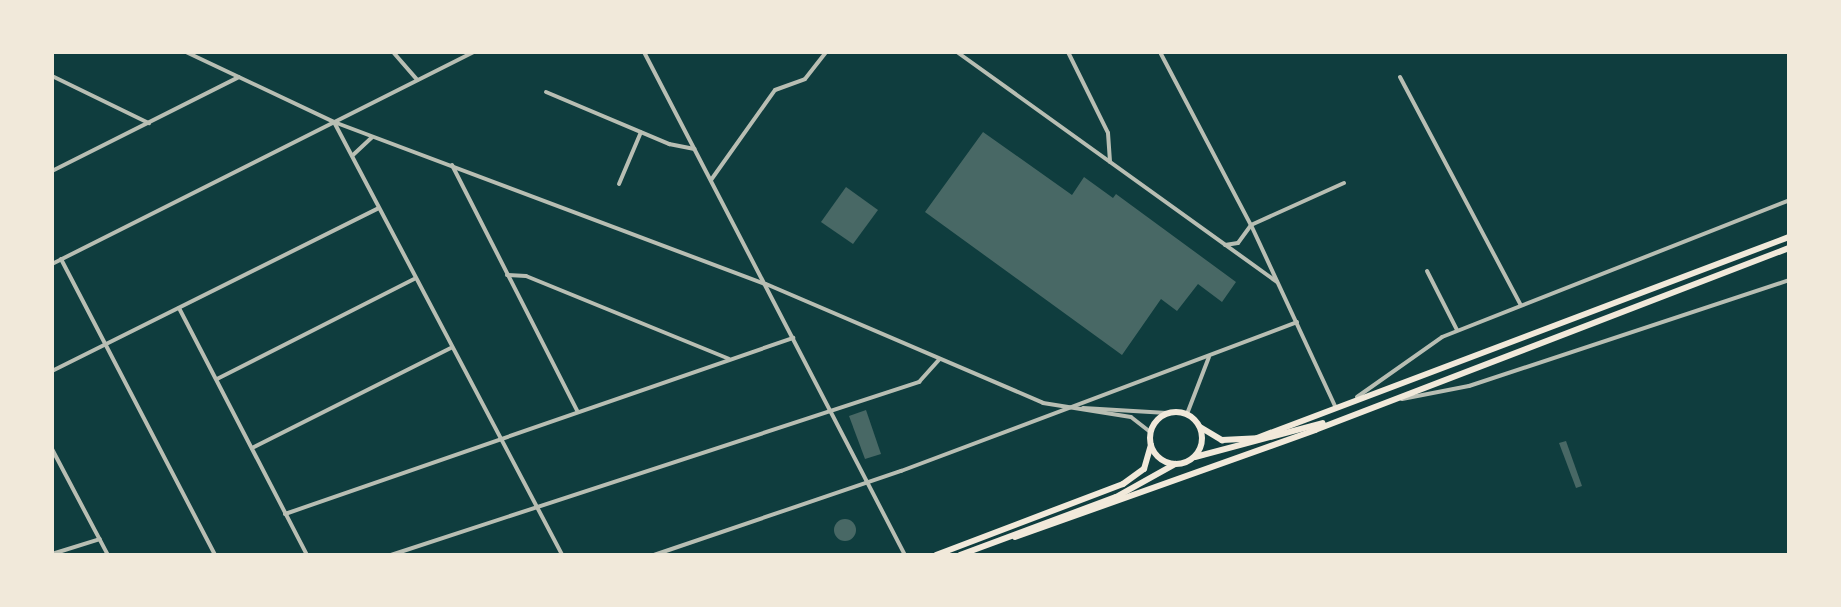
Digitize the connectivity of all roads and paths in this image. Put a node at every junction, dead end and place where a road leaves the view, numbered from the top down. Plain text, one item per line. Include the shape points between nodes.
1 (186, 52) edge
2 (393, 52) edge
3 (474, 52) edge
4 (644, 52) edge
5 (826, 52) edge
6 (957, 52) edge
7 (1068, 52) edge
8 (1160, 52) edge
9 (52, 76) edge
10 (240, 76) junction
11 (1400, 77) dead end
12 (417, 80) junction
13 (546, 92) dead end
14 (334, 122) junction
15 (149, 123) junction
16 (641, 132) junction
17 (375, 136) junction
18 (695, 149) junction
19 (353, 156) junction
20 (1110, 162) junction
21 (451, 164) junction
22 (52, 171) edge
23 (711, 180) junction
24 (1344, 183) dead end
25 (619, 184) dead end
26 (1789, 200) edge
27 (379, 208) junction
28 (1251, 225) junction
29 (1789, 237) edge
30 (1225, 245) junction
31 (1789, 248) edge
32 (61, 259) junction
33 (52, 264) edge
34 (1427, 271) dead end
35 (507, 275) junction
36 (415, 279) junction
37 (1789, 280) edge
38 (766, 284) junction
39 (1279, 284) junction
40 (1520, 304) junction
41 (179, 308) junction
42 (1297, 322) junction
43 (1457, 331) junction
44 (793, 338) junction
45 (106, 345) junction
46 (451, 348) junction
47 (1209, 357) junction
48 (940, 359) junction
49 (731, 360) junction
50 (52, 371) edge
51 (217, 379) junction
52 (1391, 399) junction
53 (1346, 405) junction
54 (1072, 409) junction
55 (1337, 409) junction
56 (578, 412) junction
57 (832, 413) junction
58 (1167, 413) junction
59 (1187, 414) junction
60 (1326, 422) junction
61 (1200, 427) junction
62 (1150, 432) junction
63 (501, 439) junction
64 (1151, 445) junction
65 (252, 448) junction
66 (52, 449) edge
67 (1194, 458) junction
68 (1175, 464) junction
69 (61, 467) junction
70 (52, 472) edge
71 (866, 484) junction
72 (538, 509) junction
73 (285, 514) junction
74 (1015, 537) junction
75 (100, 539) junction
76 (52, 554) edge
77 (108, 555) edge
78 (215, 555) edge
79 (307, 555) edge
80 (391, 555) edge
81 (562, 555) edge
82 (654, 555) edge
83 (905, 555) edge
84 (936, 555) edge
85 (960, 555) edge

1 - 10 street
2 - 12 street
3 - 12 street
4 - 18 street
5 - 23 street via 805,79 775,90
6 - 20 street
7 - 20 street via 1108,133
8 - 28 street
9 - 15 street
10 - 14 street
10 - 15 street
11 - 40 street
12 - 14 street
13 - 16 street
14 - 17 street
14 - 19 street
14 - 32 street
15 - 22 street
16 - 18 street
16 - 25 street
17 - 19 street via 357,146
17 - 21 street
18 - 23 street
19 - 27 street
20 - 30 street
21 - 35 street
21 - 38 street
23 - 38 street
24 - 28 street
26 - 40 street
27 - 36 street
27 - 41 street
28 - 30 street via 1238,243
28 - 39 street
29 - 53 main road
30 - 39 street
31 - 52 main road
32 - 33 street
32 - 45 street
34 - 43 street
35 - 49 street via 526,276
35 - 56 street
36 - 46 street
36 - 51 street
37 - 52 street via 1469,386
38 - 44 street
38 - 48 street
39 - 42 street
40 - 43 street
41 - 45 street
41 - 51 street
42 - 47 street
42 - 55 street
43 - 53 street via 1427,346
44 - 49 street
44 - 57 street
45 - 50 street
45 - 78 street
46 - 63 street
46 - 65 street
47 - 54 street
47 - 59 street
48 - 54 street via 1043,403
48 - 57 street via 927,379
49 - 56 street
51 - 65 street
52 - 60 main road
53 - 55 main road
54 - 58 street
54 - 62 street via 1131,417
54 - 71 street
55 - 61 main road via 1249,440 1222,440
56 - 63 street
57 - 71 street
57 - 72 street
58 - 59 main road
58 - 62 main road
59 - 61 main road
60 - 67 main road
60 - 74 main road
61 - 67 main road via 1202,444
62 - 64 main road
63 - 72 street
63 - 73 street
64 - 68 main road via 1160,459
64 - 84 main road via 1144,469 1123,484
65 - 73 street
66 - 69 street
67 - 68 main road
68 - 74 main road via 1116,497
69 - 70 street
69 - 75 street
71 - 82 street
71 - 83 street
72 - 80 street
72 - 81 street
73 - 79 street
74 - 85 main road
75 - 76 street
75 - 77 street

